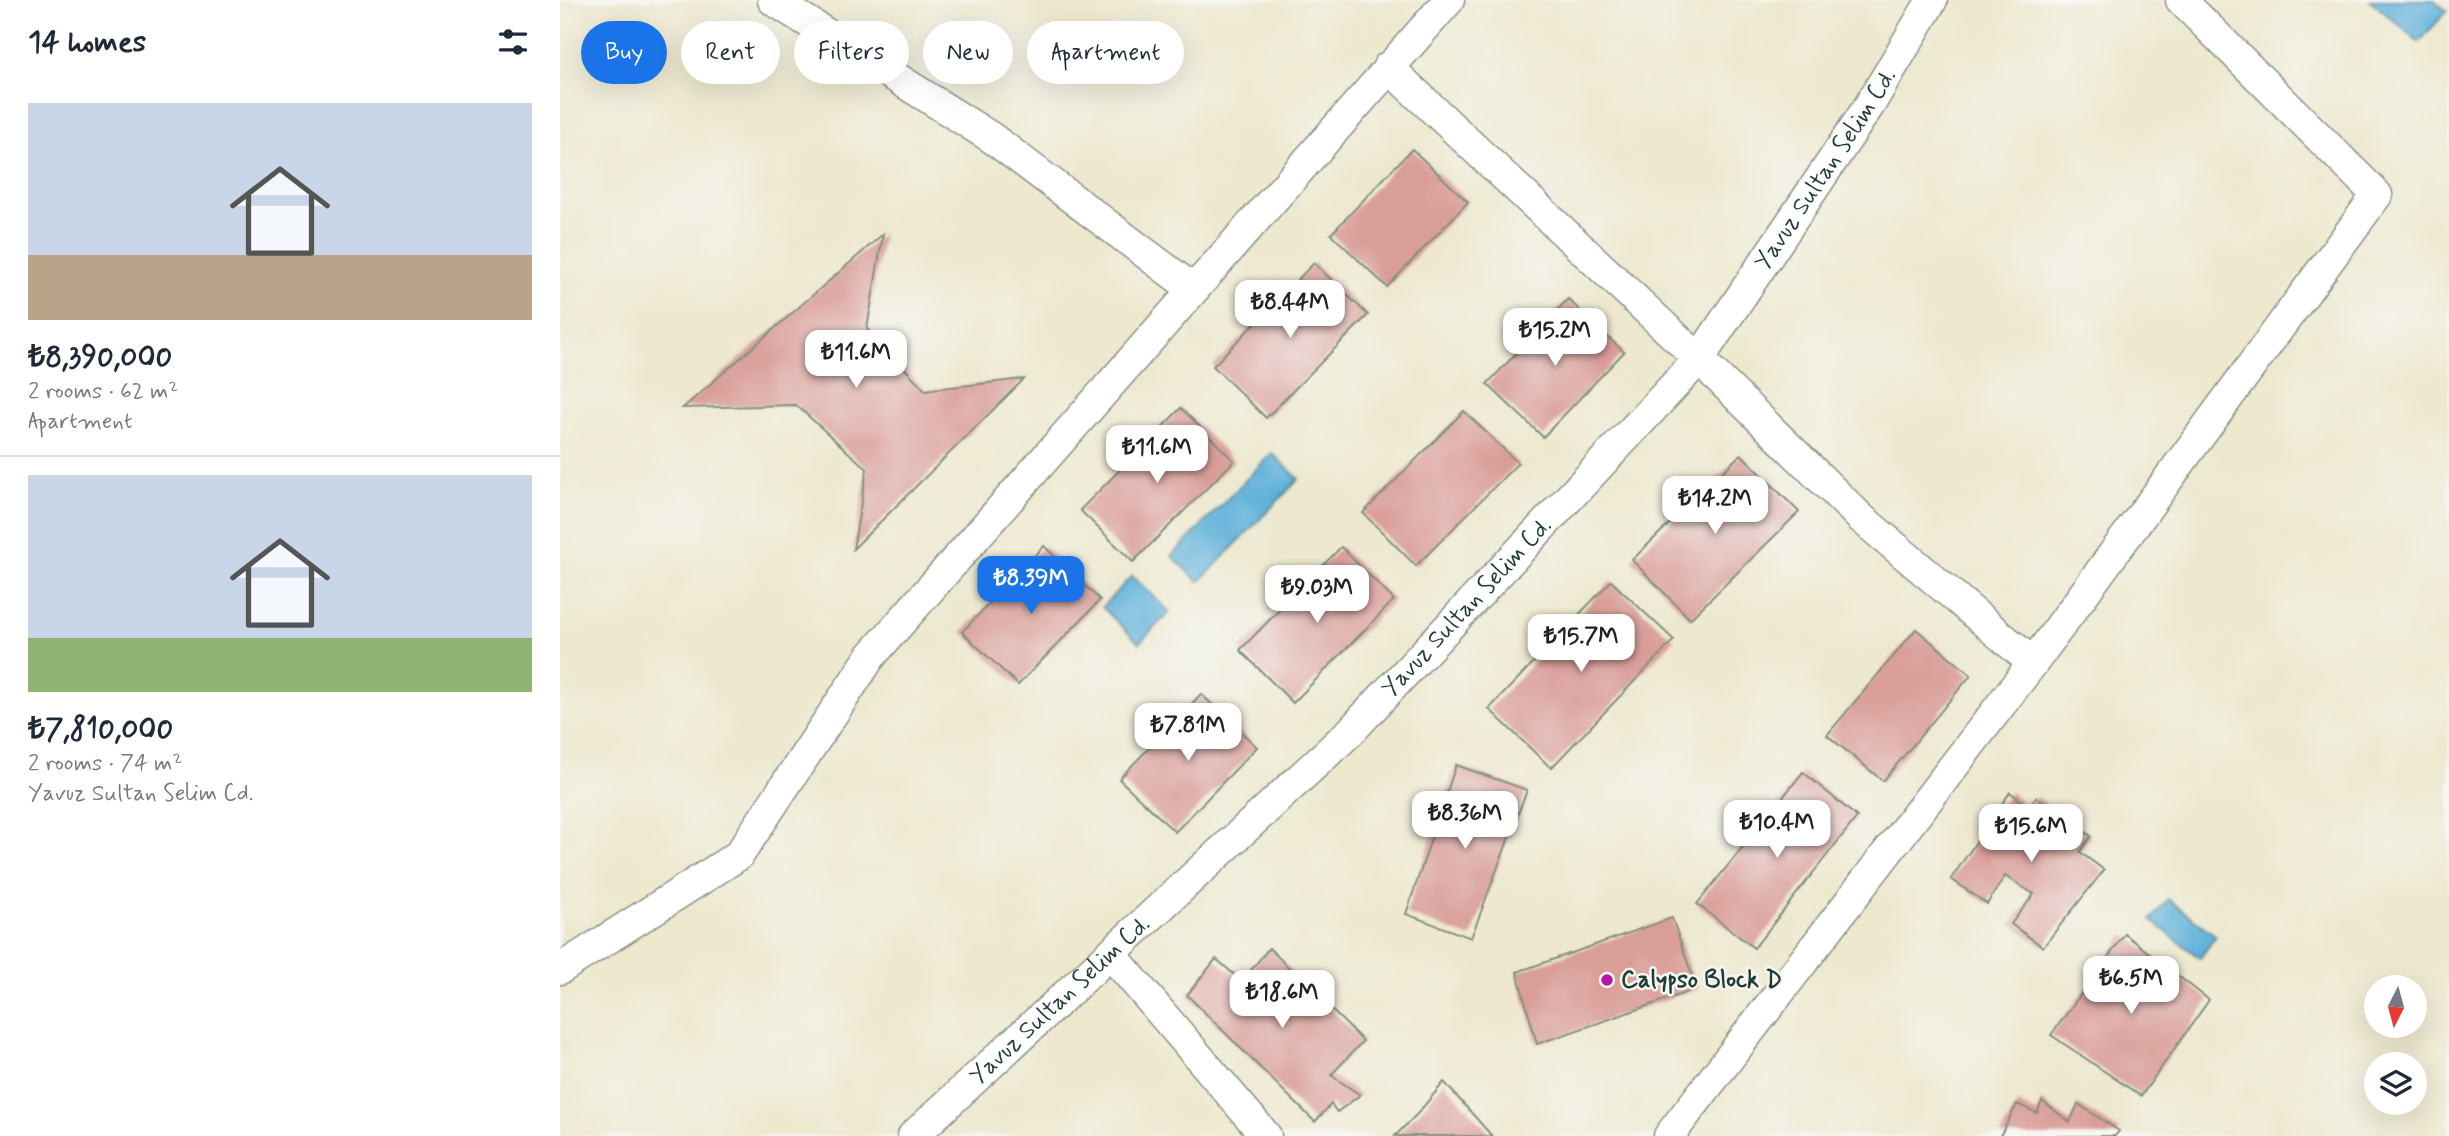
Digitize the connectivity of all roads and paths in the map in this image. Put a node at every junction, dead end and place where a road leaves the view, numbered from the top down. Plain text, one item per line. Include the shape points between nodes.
1 (773, 0) edge
2 (1449, 0) edge
3 (1932, 0) edge
4 (2181, 0) edge
5 (1388, 67) junction
6 (1193, 289) junction
7 (1699, 359) junction
8 (2033, 663) junction
9 (1111, 954) junction
10 (560, 969) edge
11 (912, 1136) edge
12 (1266, 1136) edge
13 (1669, 1136) edge

1 - 6 street via 992,138
2 - 5 street
3 - 7 street, Yavuz Sultan Selim Cd. via 1869,106
4 - 8 street via 2376,195
5 - 6 street
5 - 7 street
6 - 10 street via 871,656 738,855
7 - 8 street via 1861,518
7 - 9 street, Yavuz Sultan Selim Cd. via 1351,731
8 - 13 street
9 - 11 street, Yavuz Sultan Selim Cd.
9 - 12 street

